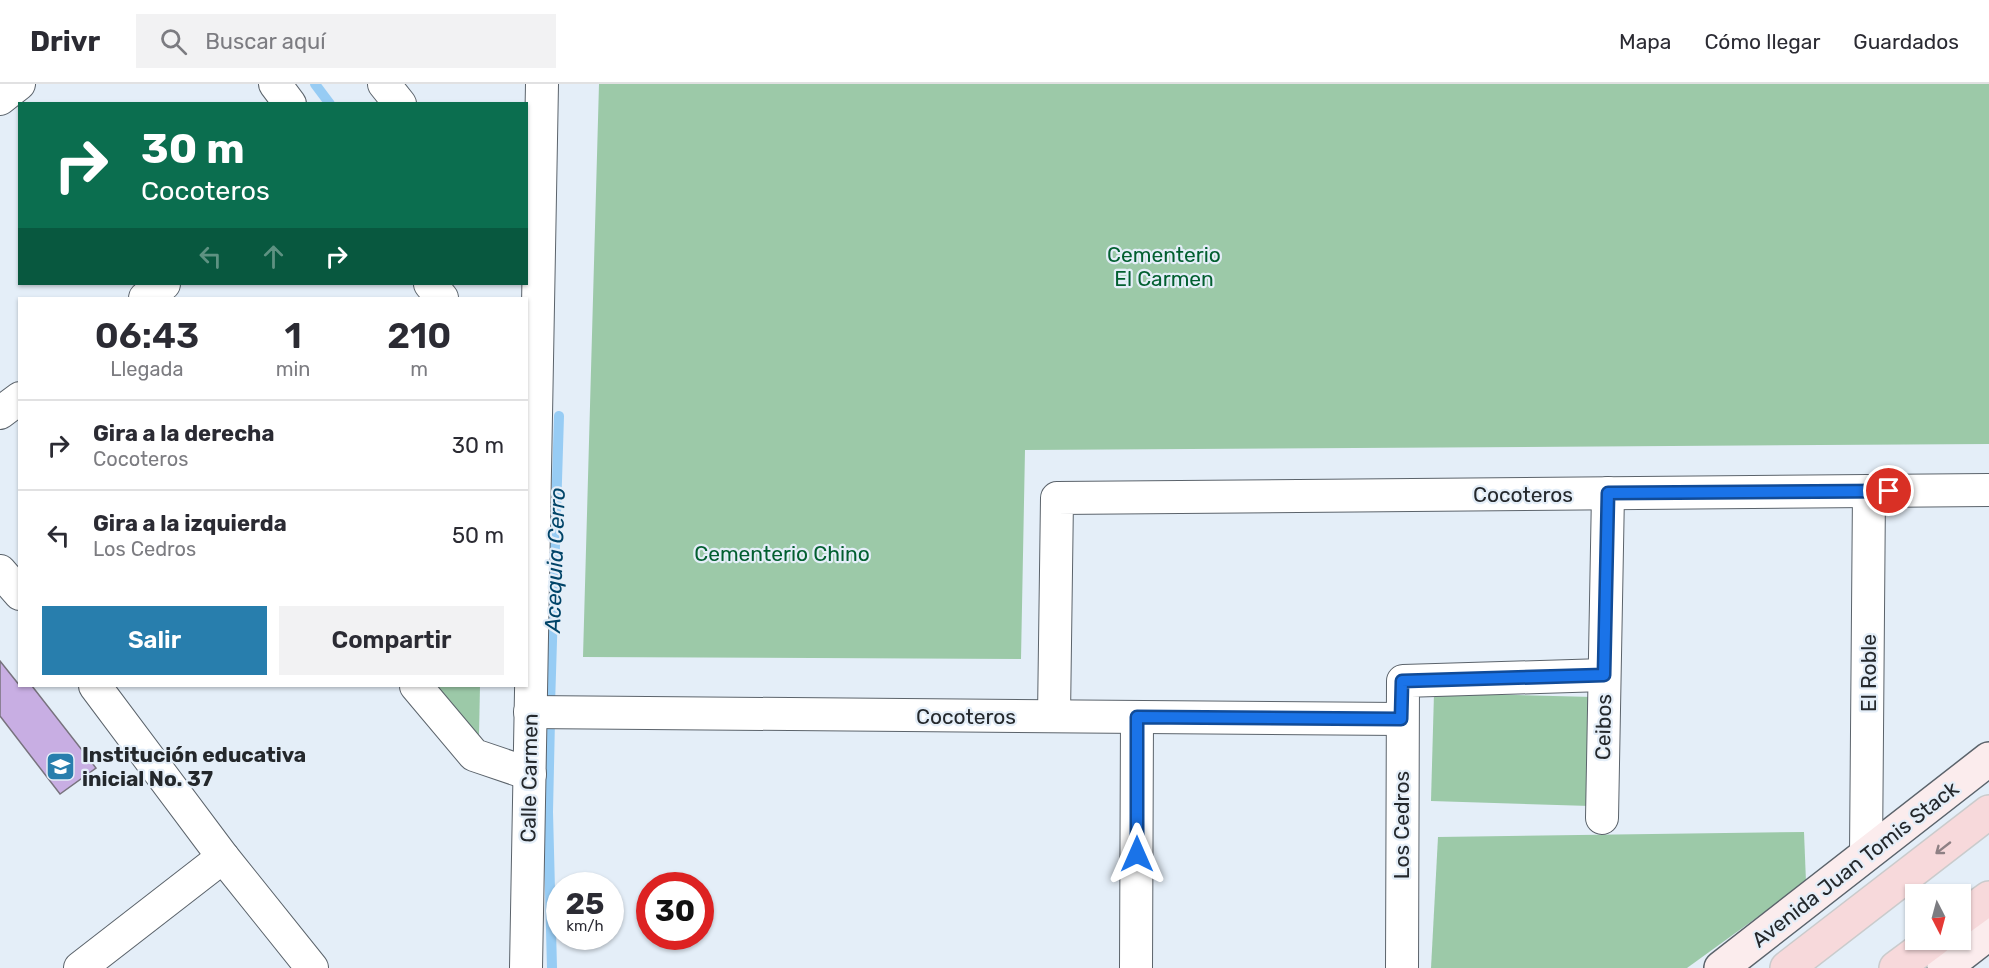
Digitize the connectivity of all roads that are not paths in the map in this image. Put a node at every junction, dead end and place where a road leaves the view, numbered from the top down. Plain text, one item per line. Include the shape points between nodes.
1 (19, 84) edge
2 (275, 84) edge
3 (384, 84) edge
4 (542, 84) edge
5 (0, 99) edge
6 (288, 102) edge
7 (398, 102) edge
8 (533, 270) edge
9 (163, 285) edge
10 (431, 285) edge
11 (146, 297) edge
12 (441, 297) edge
13 (532, 329) edge
14 (18, 400) edge
15 (0, 413) edge
16 (1989, 490) edge
17 (1869, 491) junction
18 (1608, 493) junction
19 (0, 571) edge
20 (18, 592) edge
21 (1604, 675) junction
22 (96, 687) edge
23 (417, 687) edge
24 (530, 712) junction
25 (1054, 717) junction
26 (1137, 717) junction
27 (1401, 719) junction
28 (1989, 759) edge
29 (530, 774) junction
30 (1989, 812) edge
31 (1602, 818) dead end
32 (1866, 854) junction
33 (223, 857) junction
34 (1989, 898) edge
35 (1971, 911) edge
36 (1989, 933) edge
37 (1920, 950) edge
38 (80, 968) edge
39 (312, 968) edge
40 (526, 968) edge
41 (1136, 968) edge
42 (1402, 968) edge
43 (1721, 968) edge
44 (1787, 968) edge
45 (1896, 968) edge
46 (1944, 968) edge

1 - 5 street
2 - 6 street
3 - 7 street
4 - 8 street, Calle Carmen
8 - 13 street, Calle Carmen
9 - 11 street
10 - 12 street
13 - 24 street, Calle Carmen
14 - 15 street
16 - 17 street, Cocoteros
17 - 18 street, Cocoteros
17 - 32 street, El Roble
18 - 21 street, Ceibos
18 - 25 street, Cocoteros via 1057,498
19 - 20 street
21 - 27 street, Los Cedros via 1402,681
21 - 31 street, Ceibos
22 - 33 street
23 - 29 street via 474,755
24 - 25 street, Cocoteros
24 - 29 street, Calle Carmen
25 - 26 street, Cocoteros
26 - 27 street, Cocoteros
26 - 41 street
27 - 42 street, Los Cedros
28 - 32 street, Avenida Juan Tomis Stack
29 - 40 street, Calle Carmen
30 -> 44 main road, Avenida Juan Tomis Stack
32 - 43 street, Avenida Juan Tomis Stack
33 - 38 street
33 - 39 street
34 - 35 main road
36 - 46 street
37 - 45 main road

